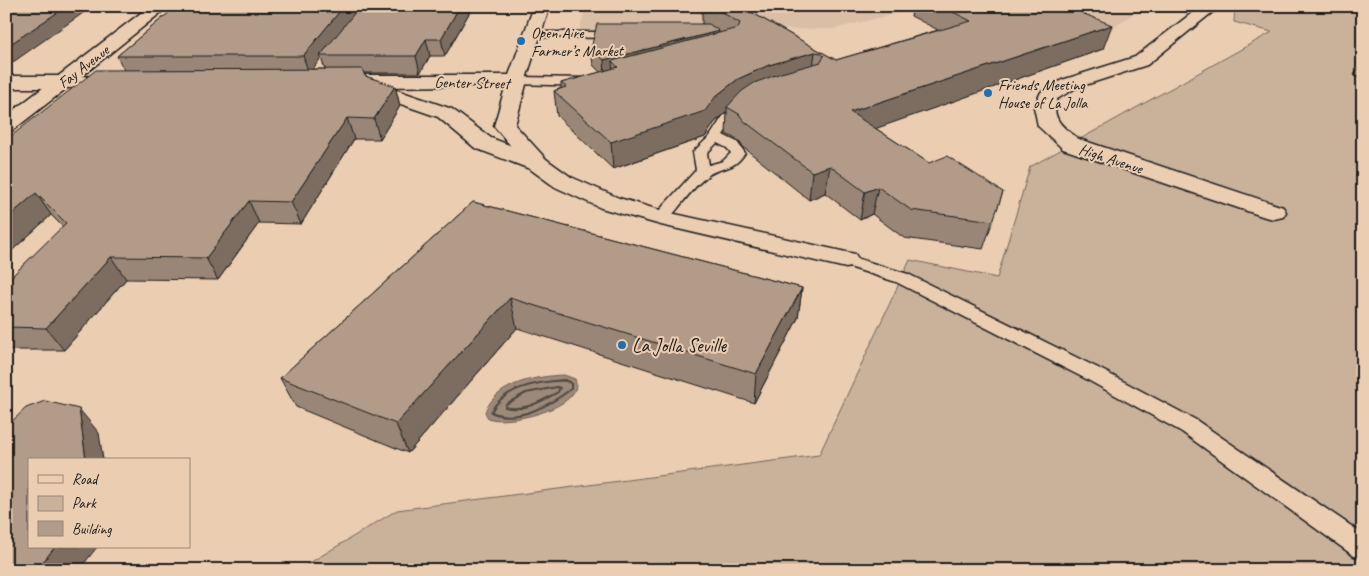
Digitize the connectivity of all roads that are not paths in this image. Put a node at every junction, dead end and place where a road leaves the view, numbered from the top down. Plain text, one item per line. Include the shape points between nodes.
1 (161, 6) edge
2 (542, 6) edge
3 (1212, 6) edge
4 (532, 35) junction
5 (632, 35) edge
6 (517, 81) junction
7 (6, 82) edge
8 (63, 82) junction
9 (139, 82) edge
10 (605, 82) edge
11 (756, 101) edge
12 (6, 126) edge
13 (716, 137) junction
14 (538, 164) junction
15 (703, 171) junction
16 (1274, 212) dead end
17 (661, 218) junction
18 (846, 260) joint
19 (1363, 548) edge

1 - 8 street, Fay Avenue
2 - 4 street
3 - 16 street, High Avenue via 1141,61 1069,84 1048,96 1044,107 1048,126 1071,144
4 - 5 lane
4 - 6 street
6 - 10 lane
6 - 14 street, Genter Street via 504,126
6 - 14 street, Genter Street via 336,81 428,105 445,113 483,143
7 - 8 street
8 - 9 street
8 - 12 street, Fay Avenue
11 - 13 lane via 730,117 717,130
13 - 15 lane via 700,152
13 - 15 lane via 732,145 738,153 727,165
14 - 17 street, Genter Street via 563,182 610,203
15 - 17 lane
17 - 18 street, Genter Street
18 - 19 lane via 902,278 1189,426

